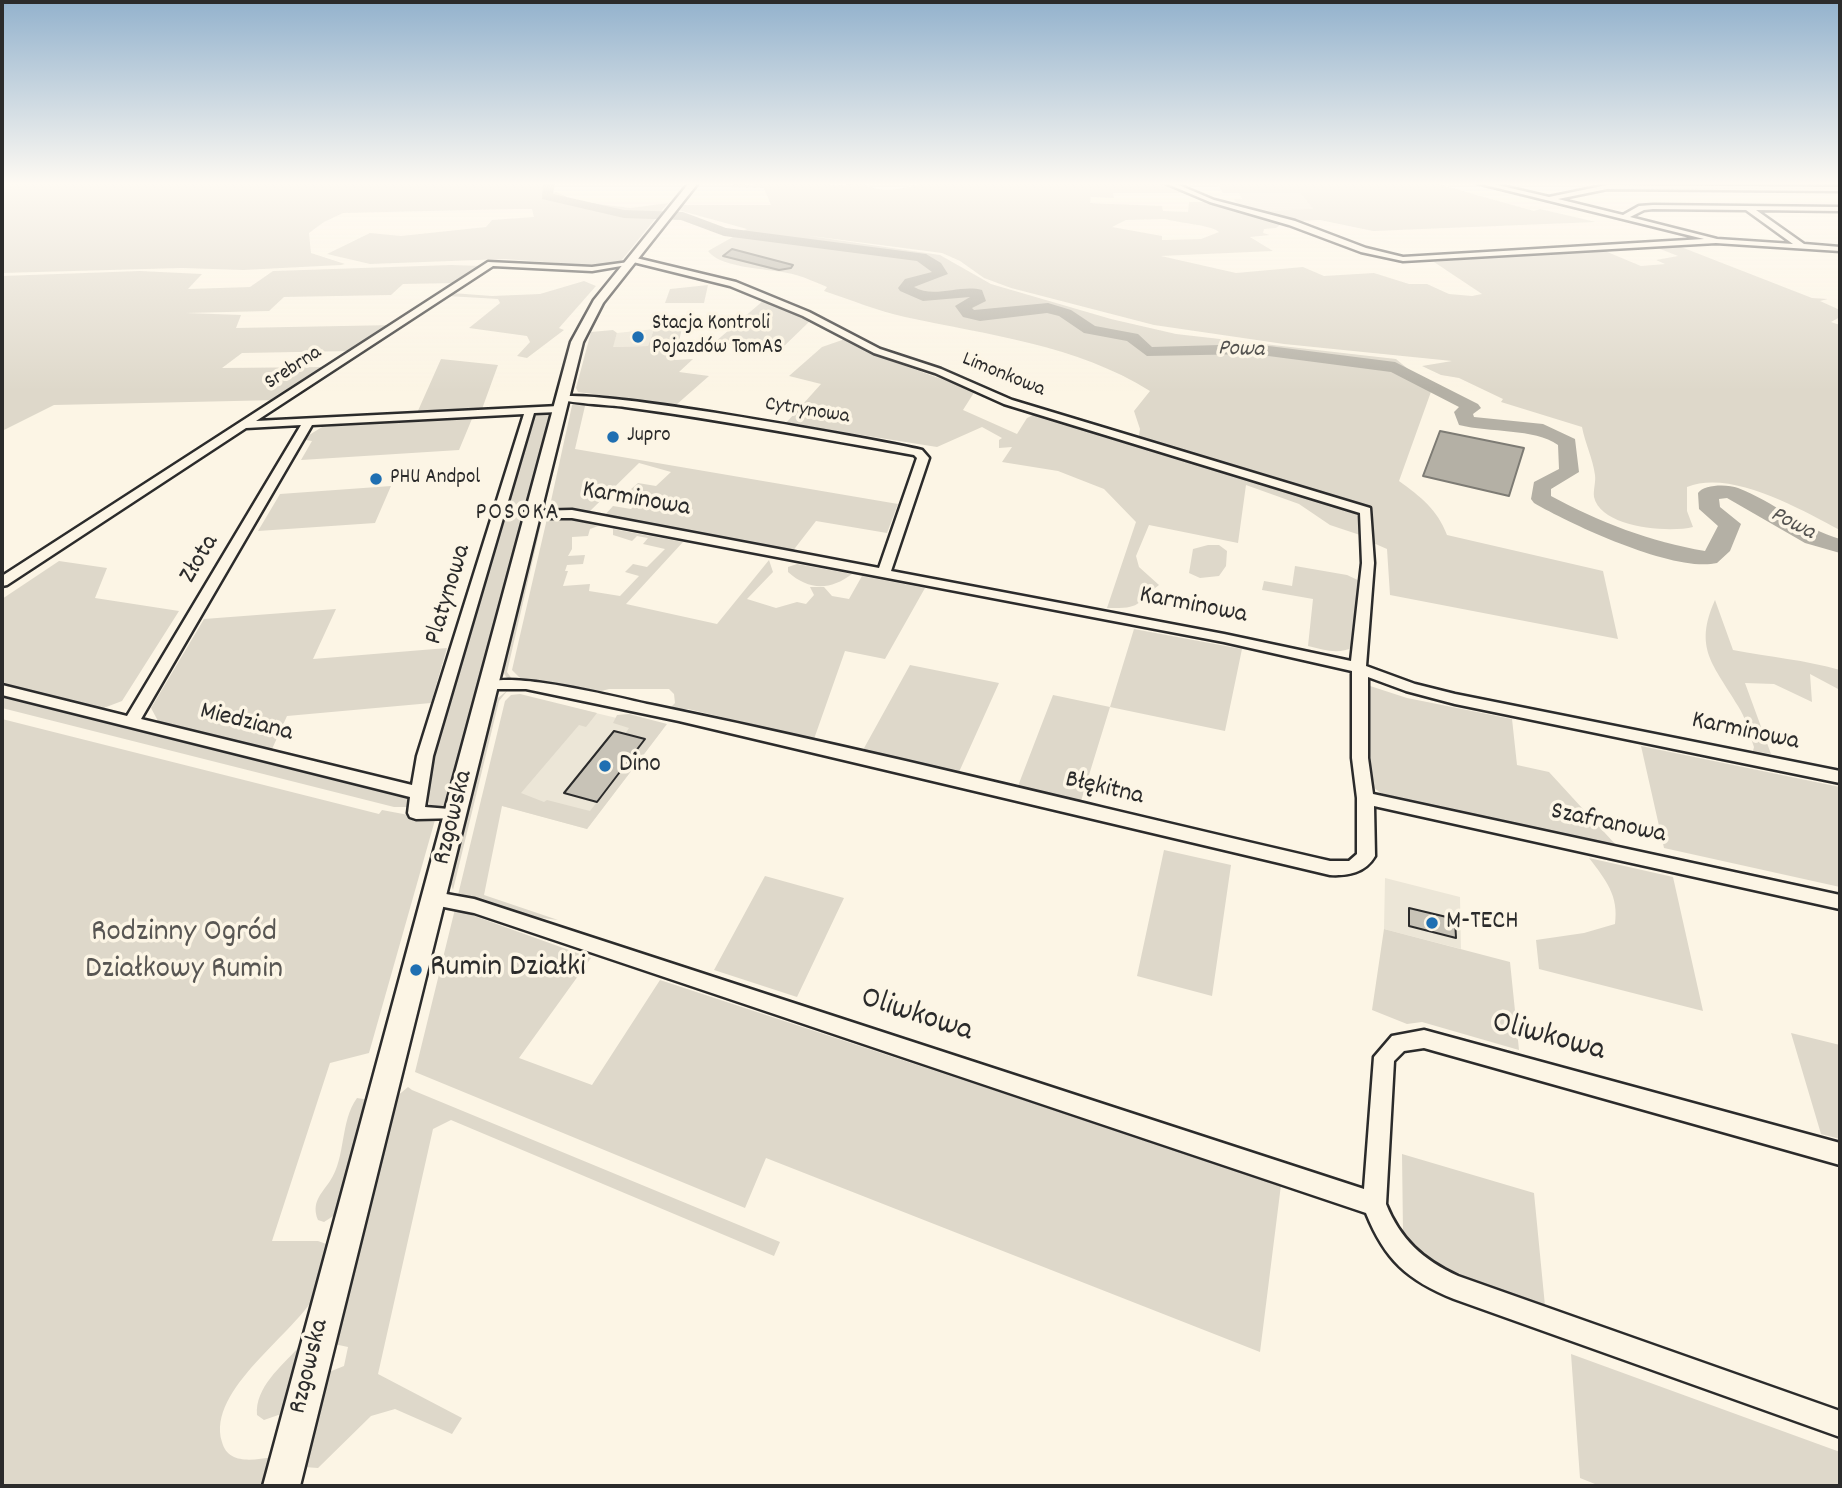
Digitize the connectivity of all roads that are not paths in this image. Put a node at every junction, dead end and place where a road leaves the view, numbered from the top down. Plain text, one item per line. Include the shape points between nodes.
1 (638, 252) edge
2 (1375, 252) edge
3 (1524, 252) edge
4 (631, 261) junction
5 (561, 403) junction
6 (530, 411) junction
7 (309, 421) junction
8 (243, 425) junction
9 (1366, 511) joint
10 (531, 514) junction
11 (884, 573) junction
12 (2, 582) edge
13 (1359, 669) junction
14 (488, 686) junction
15 (2, 690) edge
16 (132, 722) junction
17 (1840, 777) edge
18 (419, 793) junction
19 (1366, 798) junction
20 (455, 814) junction
21 (435, 899) junction
22 (1840, 902) edge
23 (1840, 1154) edge
24 (1374, 1204) junction
25 (1840, 1424) edge
26 (281, 1486) edge

1 - 4 street, Rzgowska
2 - 3 street via 1403,259
4 - 5 street, Rzgowska via 584,324
4 - 8 street, Srebrna via 592,270 491,264
4 - 9 street, Limonkowa via 733,285 806,314 877,351 1008,402
5 - 6 street
5 - 10 street, Rzgowska
5 - 11 street, Cytrynowa via 591,399 708,415 918,452 923,458
6 - 7 street
6 - 18 street, Platynowa via 425,756
7 - 8 street
7 - 16 street, Złota
8 - 12 street, Srebrna
9 - 13 street, Błękitna via 1368,563
10 - 11 street, Karminowa via 572,514
10 - 14 street, Rzgowska
11 - 13 street, Karminowa via 1224,638
13 - 17 street, Karminowa via 1455,699
13 - 19 street, Błękitna via 1360,766
14 - 19 street, Błękitna via 526,684 679,716 1330,868 1353,867 1366,856
14 - 20 street, Rzgowska
15 - 16 street, Miedziana
16 - 18 street, Miedziana
18 - 20 street via 416,813
19 - 22 street, Szafranowa
20 - 21 street, Rzgowska
21 - 24 street, Oliwkowa via 474,906
21 - 26 street, Rzgowska
23 - 24 street, Oliwkowa via 1423,1039 1399,1042 1384,1058
24 - 25 street, Oliwkowa via 1386,1233 1426,1274

